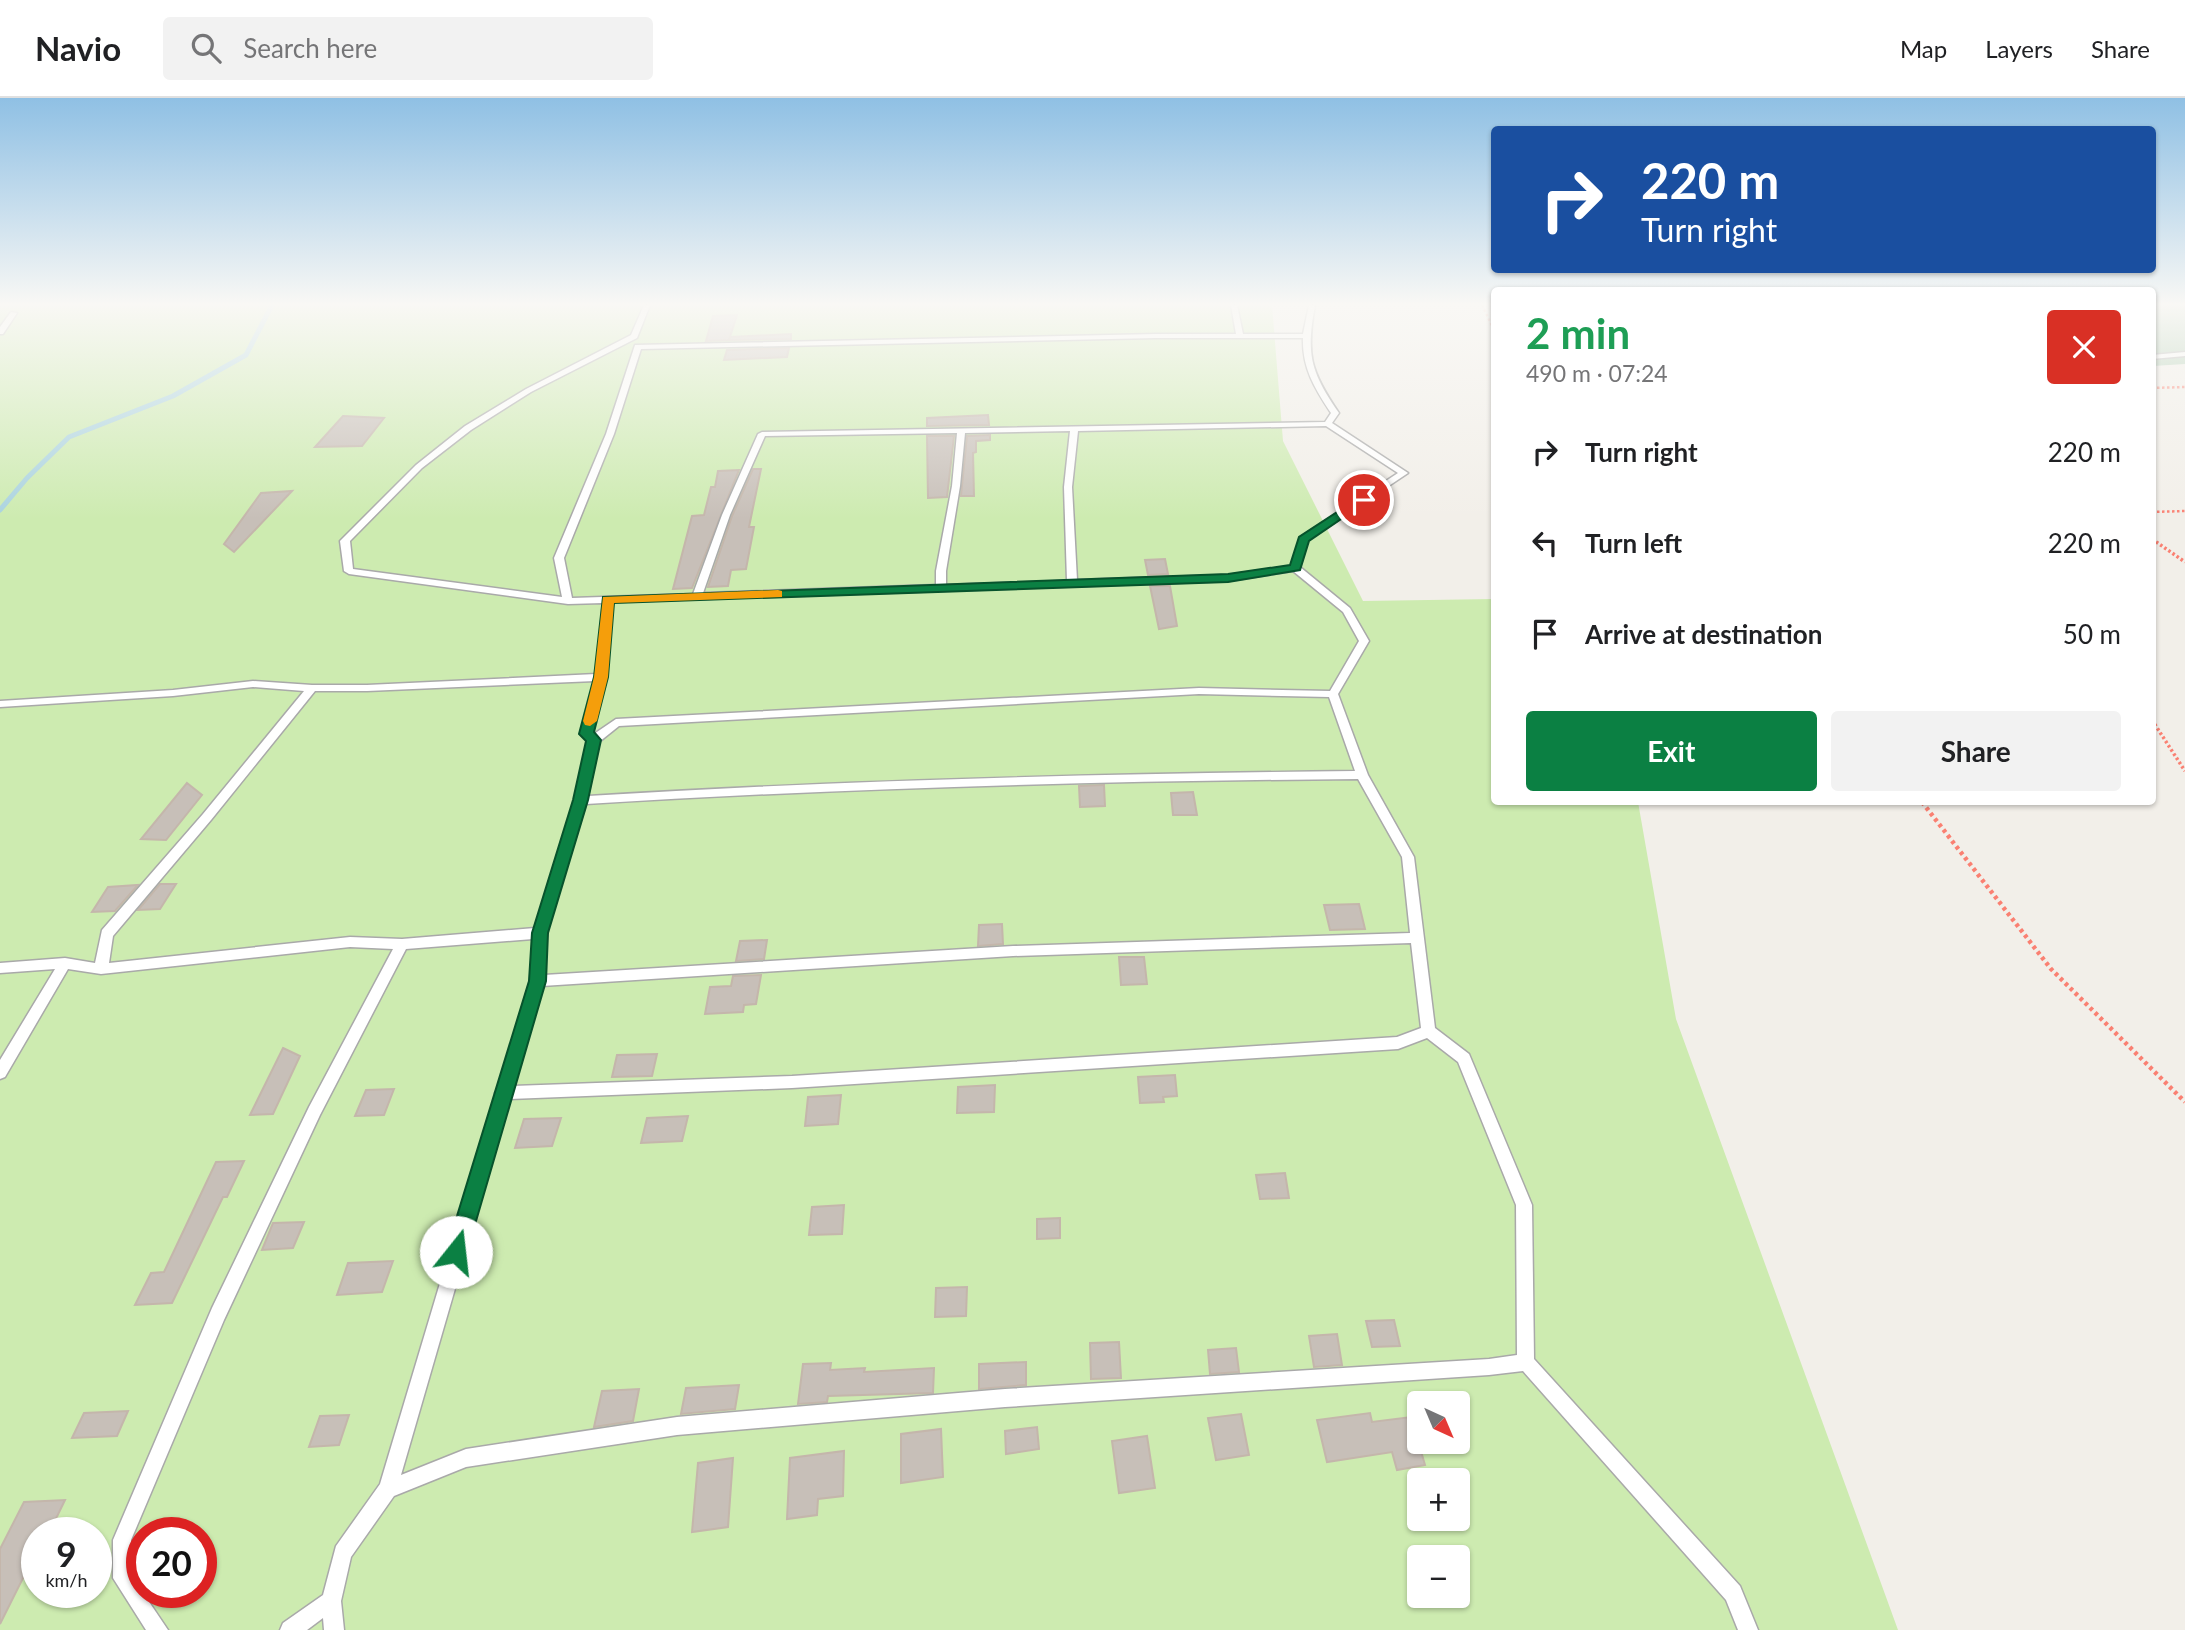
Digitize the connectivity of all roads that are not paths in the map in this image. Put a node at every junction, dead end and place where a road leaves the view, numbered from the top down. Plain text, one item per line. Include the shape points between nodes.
1 (556, 376) edge
2 (629, 376) edge
3 (1312, 376) edge
4 (1328, 424) junction
5 (1074, 429) junction
6 (961, 430) junction
7 (1295, 568) junction
8 (1072, 584) junction
9 (941, 589) junction
10 (697, 596) junction
11 (608, 600) junction
12 (568, 601) junction
13 (601, 677) junction
14 (312, 688) junction
15 (1332, 694) junction
16 (0, 704) edge
17 (594, 740) junction
18 (1362, 775) junction
19 (580, 800) junction
20 (540, 933) junction
21 (1417, 938) junction
22 (402, 944) junction
23 (65, 963) junction
24 (0, 968) edge
25 (101, 969) junction
26 (537, 981) junction
27 (1428, 1031) junction
28 (0, 1073) edge
29 (502, 1093) junction
30 (1526, 1362) junction
31 (387, 1489) junction
32 (331, 1601) junction
33 (158, 1630) edge
34 (290, 1630) edge
35 (334, 1630) edge
36 (1748, 1630) edge

1 - 12 lane via 468,428 401,482 345,541 349,571
2 - 12 lane via 559,558
3 - 4 lane via 1335,413
4 - 5 lane
4 - 7 lane via 1404,473 1304,539
5 - 6 lane
5 - 8 lane via 1068,487
6 - 9 lane
6 - 10 lane via 762,434
7 - 8 lane via 1228,578
7 - 15 lane via 1347,610 1364,641
8 - 9 lane
9 - 10 lane
10 - 11 lane
11 - 12 lane
11 - 13 lane
13 - 14 lane
13 - 17 lane via 586,734
14 - 16 lane via 253,684
14 - 25 lane via 107,934
15 - 17 lane via 1199,691 616,723
15 - 18 lane
17 - 19 lane
18 - 19 lane via 700,792
18 - 21 lane via 1408,857
19 - 20 lane
20 - 22 lane
20 - 26 lane
21 - 26 lane via 1013,951
21 - 27 lane
22 - 25 lane via 350,942
22 - 33 lane via 314,1111 218,1314 122,1540 122,1578
23 - 24 lane
23 - 25 lane
23 - 28 lane
26 - 29 lane
27 - 29 lane via 1398,1042 792,1082
27 - 30 lane via 1464,1058 1524,1205
29 - 31 lane
30 - 31 lane via 677,1426 466,1458
30 - 36 lane via 1733,1593
31 - 32 lane via 342,1553
32 - 34 lane
32 - 35 lane

